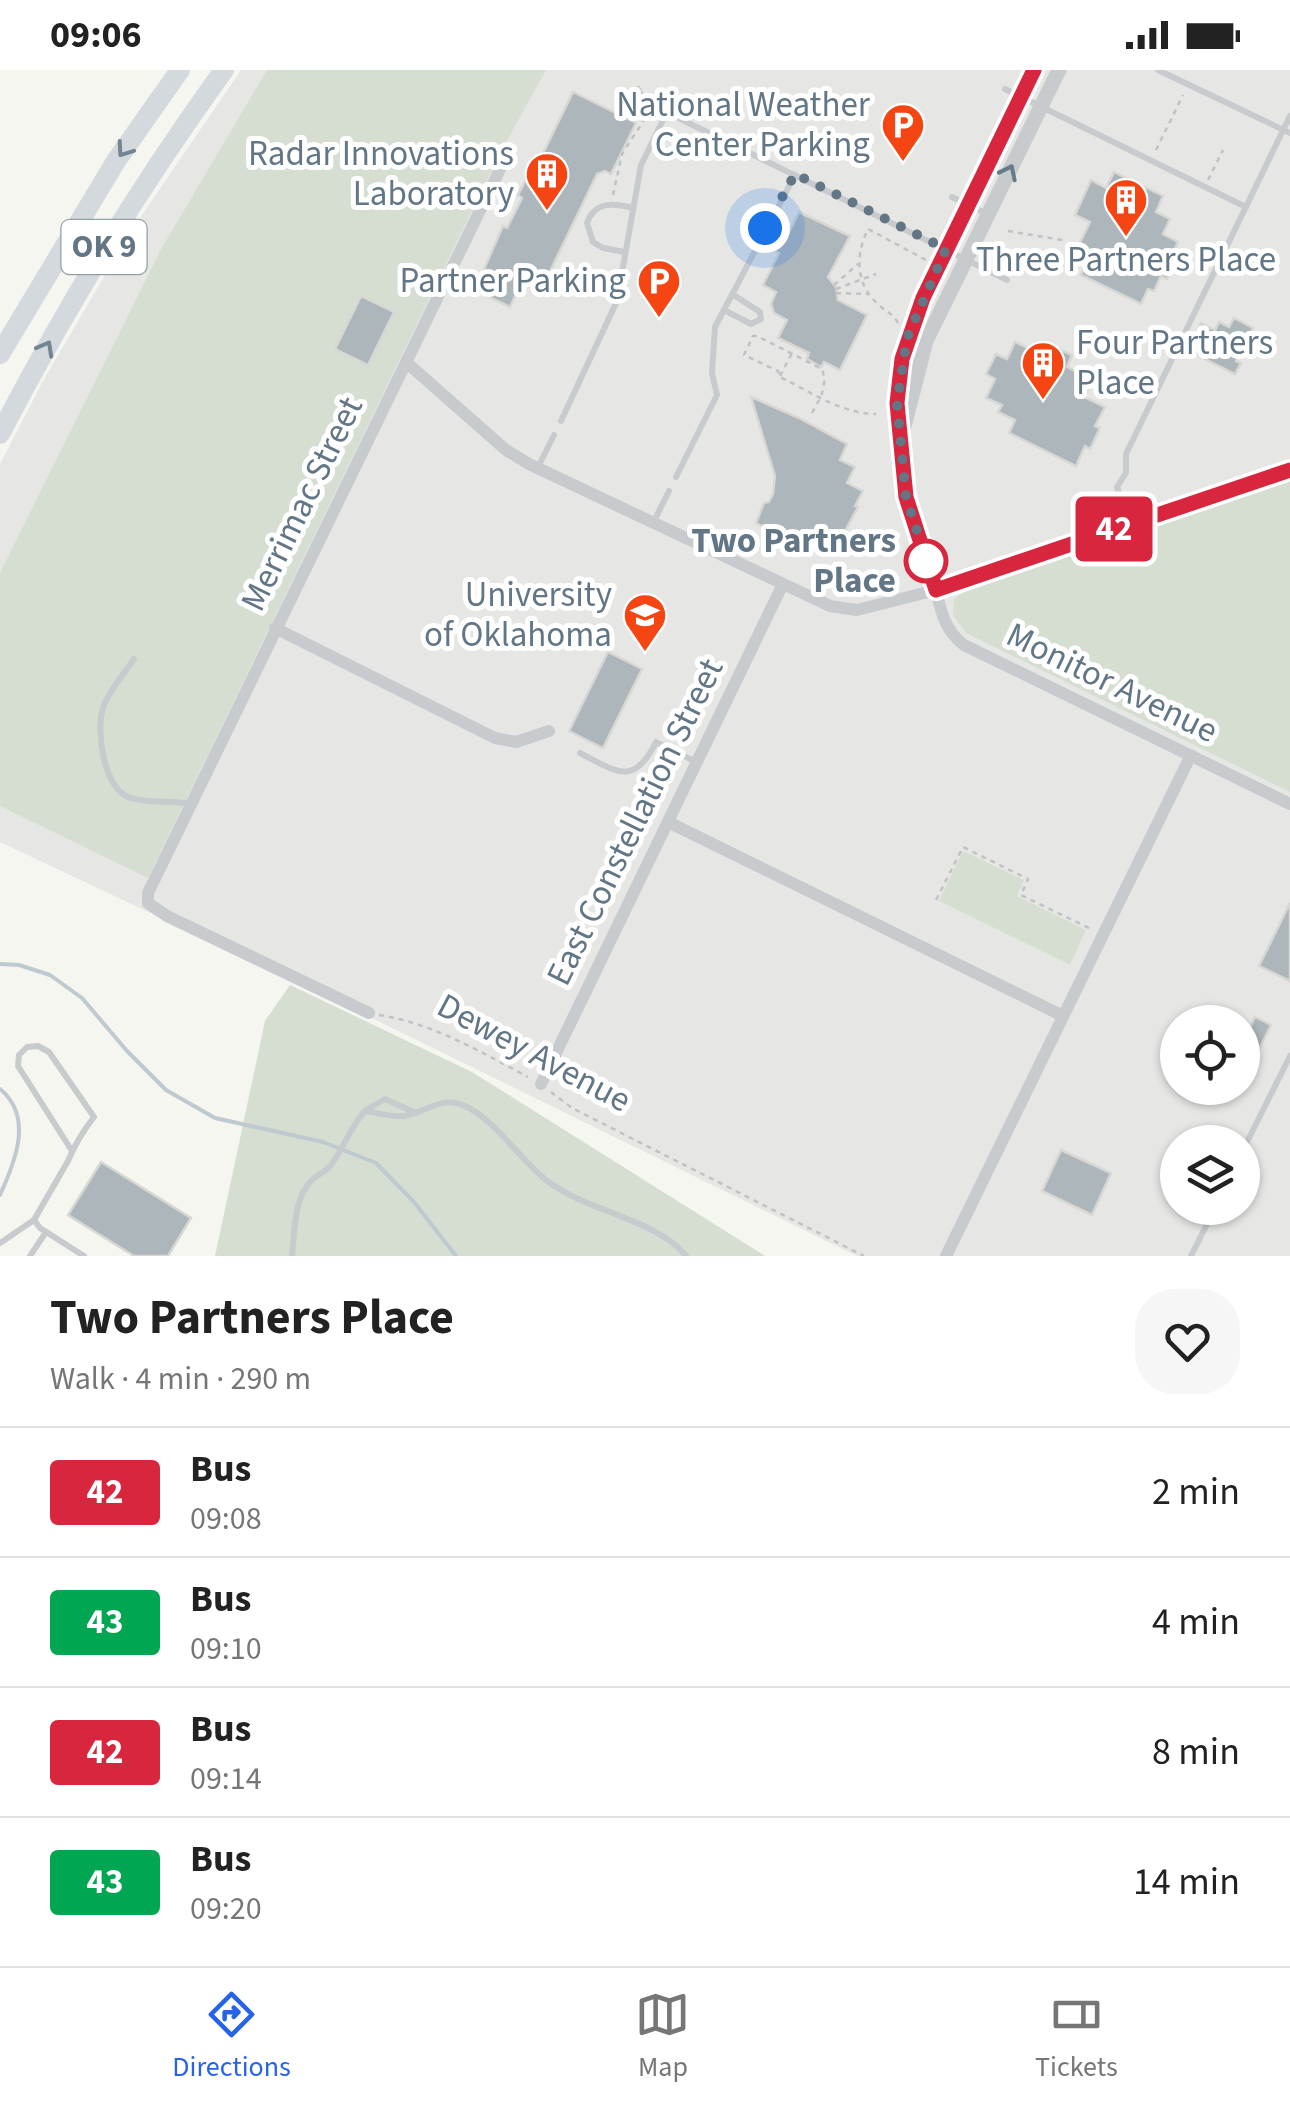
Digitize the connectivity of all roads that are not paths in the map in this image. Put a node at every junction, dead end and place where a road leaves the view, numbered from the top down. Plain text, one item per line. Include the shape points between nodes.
1 (180, 70) edge
2 (224, 70) edge
3 (1034, 70) edge
4 (1059, 70) edge
5 (1158, 70) edge
6 (638, 89) dead end
7 (1005, 89) dead end
8 (1020, 97) junction
9 (1041, 107) junction
10 (668, 112) junction
11 (1290, 116) edge
12 (1287, 132) edge
13 (503, 163) dead end
14 (795, 174) junction
15 (952, 197) dead end
16 (968, 204) junction
17 (1246, 207) junction
18 (633, 208) junction
19 (988, 215) junction
20 (946, 249) junction
21 (626, 252) junction
22 (965, 260) junction
23 (1007, 280) dead end
24 (732, 294) junction
25 (724, 310) junction
26 (915, 316) junction
27 (934, 325) junction
28 (0, 354) edge
29 (406, 362) junction
30 (561, 422) dead end
31 (0, 434) edge
32 (554, 435) dead end
33 (902, 436) junction
34 (538, 468) junction
35 (1290, 470) edge
36 (676, 477) dead end
37 (669, 491) dead end
38 (652, 524) junction
39 (1129, 524) junction
40 (782, 586) junction
41 (936, 590) junction
42 (275, 628) junction
43 (134, 659) dead end
44 (549, 731) dead end
45 (580, 753) dead end
46 (1191, 756) junction
47 (697, 762) junction
48 (190, 804) junction
49 (1290, 804) edge
50 (668, 822) junction
51 (369, 1013) road end
52 (1064, 1016) junction
53 (1290, 1056) edge
54 (541, 1084) road end
55 (365, 1111) junction
56 (416, 1113) junction
57 (1256, 1125) edge
58 (72, 1151) junction
59 (34, 1220) junction
60 (1206, 1225) edge
61 (46, 1232) junction
62 (0, 1243) edge
63 (78, 1254) edge
64 (30, 1256) edge
65 (292, 1256) edge
66 (686, 1256) edge
67 (946, 1256) edge
68 (1191, 1256) edge

1 -> 28 highway, OK 9 via 116,160
31 -> 2 highway, OK 9 via 94,263
3 - 8 street
4 - 9 street
5 - 12 lane
6 - 10 lane via 644,100
7 - 8 lane
8 - 9 lane
8 - 16 street
9 - 17 lane
19 -> 9 street
10 - 14 lane
10 - 18 lane via 641,165
11 - 12 lane
12 - 17 lane
13 - 29 street, Merrimac Street
14 - 20 lane
14 - 24 lane
15 - 16 lane
16 - 19 lane
16 - 20 street
17 - 39 lane via 1126,454 1117,487
18 - 21 lane
18 - 21 lane via 602,206 587,223 592,242
19 - 22 street
20 - 22 lane
20 - 26 street
21 - 30 lane via 613,312
22 - 23 lane
22 - 27 street
24 - 25 lane
24 - 25 lane via 761,318 751,324
25 - 36 lane via 712,373 717,394
26 - 27 lane
26 - 33 street via 897,403
27 - 33 street
29 - 34 street, Monitor Avenue via 506,450
29 - 42 street, Merrimac Street
32 - 34 lane
33 - 41 street via 906,497
34 - 38 street, Monitor Avenue
35 - 39 street, Monitor Avenue
37 - 38 lane
38 - 40 street, Monitor Avenue
39 - 41 street, Monitor Avenue
40 - 41 street, Monitor Avenue via 843,610
40 - 47 street, East Constellation Street
41 - 46 street, Monitor Avenue via 944,622 964,645
42 - 44 street via 495,738 516,742
42 - 48 street, Merrimac Street
43 - 48 lane via 100,717 113,784 127,796
45 - 47 lane via 624,773 642,765 656,742
46 - 49 street, Monitor Avenue
46 - 52 street
47 - 50 street, East Constellation Street
48 - 51 street, Merrimac Street via 148,903
50 - 52 street
50 - 54 street, East Constellation Street
52 - 67 street
53 - 57 lane
55 - 56 lane
55 - 56 lane via 385,1099
55 - 65 lane via 329,1169 311,1181 299,1205
56 - 66 lane via 461,1104 554,1186 670,1240
58 - 58 lane via 18,1066 27,1047 49,1052 94,1117
58 - 59 lane
59 - 61 lane
59 - 62 lane
60 - 68 lane
61 - 63 lane
61 - 64 lane

